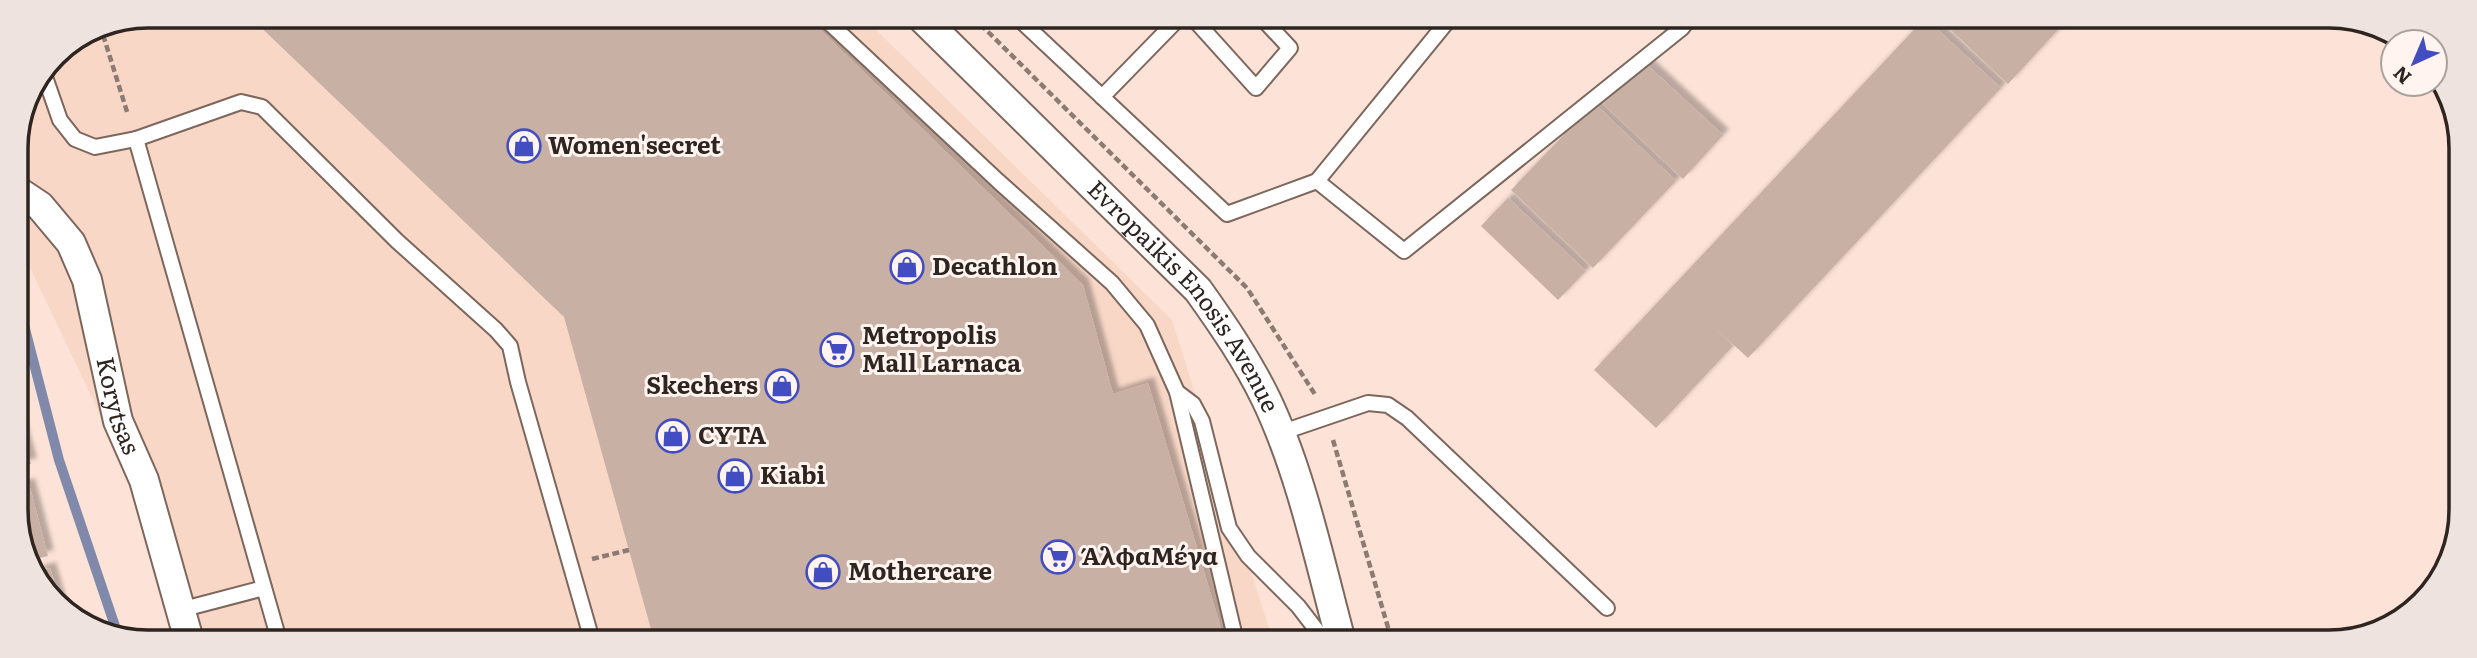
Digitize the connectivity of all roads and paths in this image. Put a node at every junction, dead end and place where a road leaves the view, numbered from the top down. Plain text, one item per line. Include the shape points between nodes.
1 (835, 28) edge
2 (932, 28) edge
3 (1029, 28) edge
4 (1169, 28) edge
5 (1202, 28) edge
6 (1271, 28) edge
7 (1442, 28) edge
8 (1682, 28) edge
9 (104, 37) edge
10 (48, 83) edge
11 (1102, 97) junction
12 (136, 139) junction
13 (1317, 181) junction
14 (28, 198) edge
15 (1177, 392) junction
16 (1280, 433) junction
17 (629, 550) dead end
18 (570, 565) junction
19 (264, 588) junction
20 (1607, 608) dead end
21 (180, 610) junction
22 (187, 630) edge
23 (276, 630) edge
24 (589, 630) edge
25 (1233, 630) edge
26 (1317, 630) edge
27 (1338, 630) edge

1 - 15 lane via 1112,283 1147,325
2 - 16 street, Evropaikis Enosis Avenue via 1198,290 1234,340
3 - 11 lane
4 - 11 lane
5 - 6 lane via 1256,88 1290,48
7 - 13 lane
8 - 13 lane via 1404,251
9 - 12 path
10 - 12 lane via 60,120 75,139 95,147
11 - 13 lane via 1227,214
12 - 18 lane via 241,102 262,107 397,241 496,330 510,346
12 - 19 lane
14 - 21 street, Korytsas via 71,243 87,280 118,421 144,480
15 - 25 lane
15 - 26 lane via 1193,404 1202,421 1229,528 1248,556
16 - 20 lane via 1368,403 1388,405
16 - 27 street, Evropaikis Enosis Avenue
17 - 18 path
18 - 24 lane
19 - 21 lane
19 - 23 lane
21 - 22 street, Korytsas

